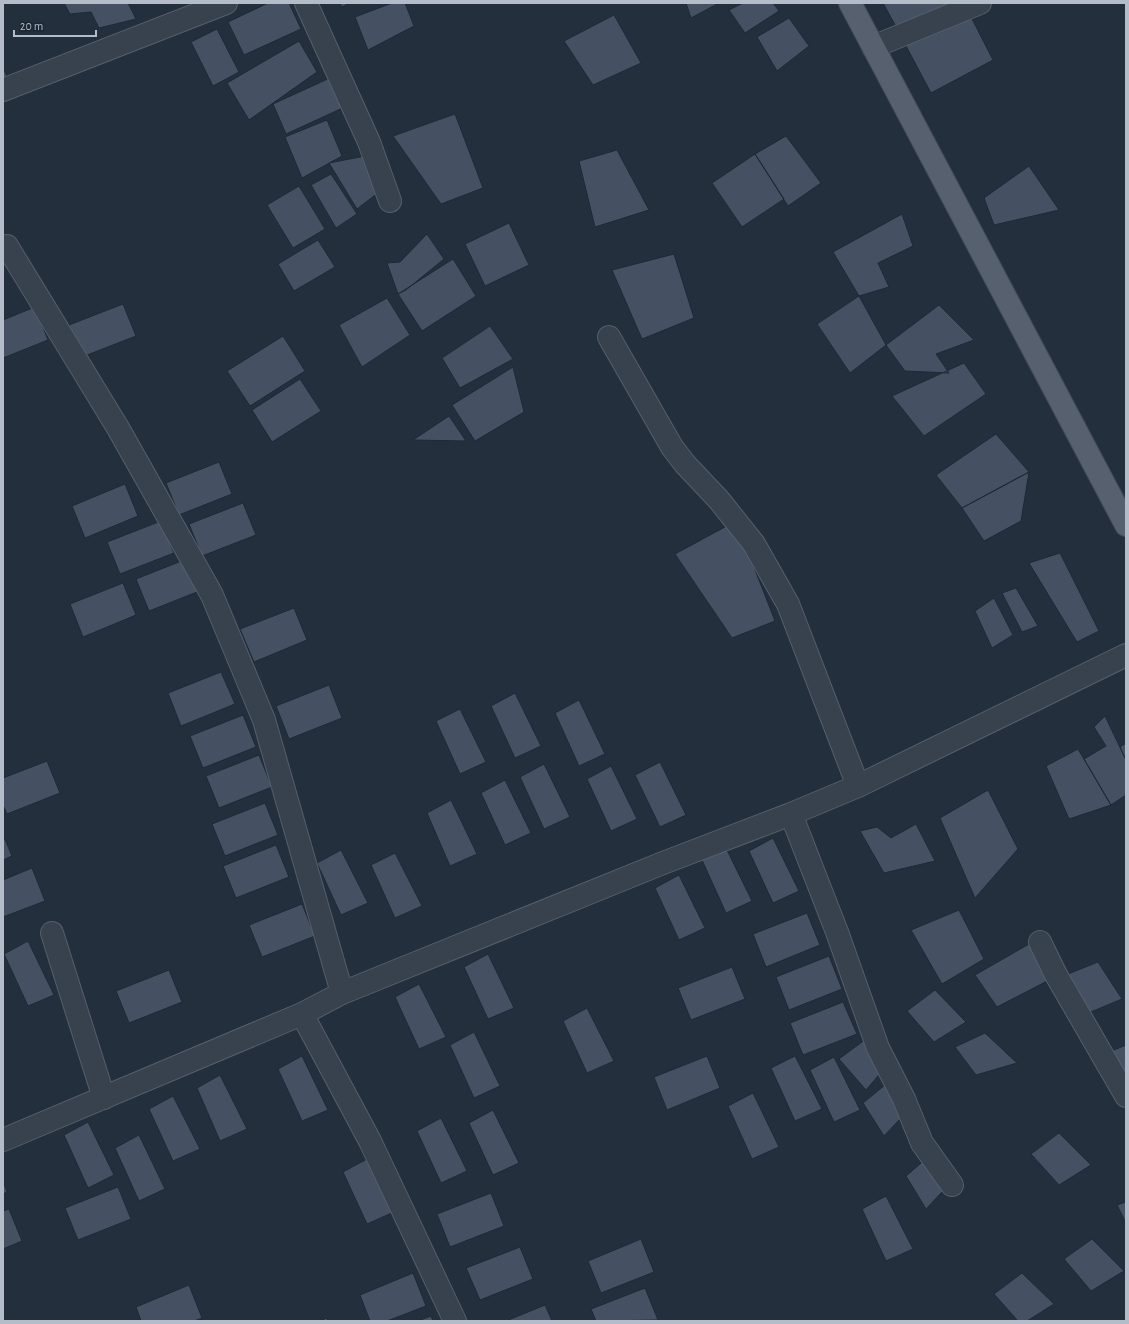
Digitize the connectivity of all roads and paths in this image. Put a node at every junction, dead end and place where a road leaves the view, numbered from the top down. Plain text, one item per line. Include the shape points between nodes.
1 (226, 3) edge
2 (306, 3) edge
3 (850, 3) edge
4 (980, 3) edge
5 (873, 47) junction
6 (3, 90) edge
7 (390, 201) dead end
8 (7, 246) dead end
9 (609, 337) dead end
10 (1126, 524) edge
11 (1126, 655) edge
12 (858, 786) junction
13 (791, 814) junction
14 (52, 933) dead end
15 (1040, 942) dead end
16 (342, 993) junction
17 (302, 1014) junction
18 (1126, 1096) edge
19 (104, 1098) junction
20 (3, 1140) edge
21 (952, 1185) dead end
22 (455, 1321) edge

1 - 6 street
2 - 7 street via 368,142
3 - 5 main road
4 - 5 street
5 - 10 main road
8 - 16 street via 118,428 212,595 264,720
9 - 12 street via 672,447 754,544 788,604
11 - 12 street
12 - 13 street
13 - 16 street
13 - 21 street via 878,1048 904,1099 922,1143
14 - 19 street
15 - 18 street
16 - 17 street
17 - 19 street
17 - 22 street via 370,1141
19 - 20 street

